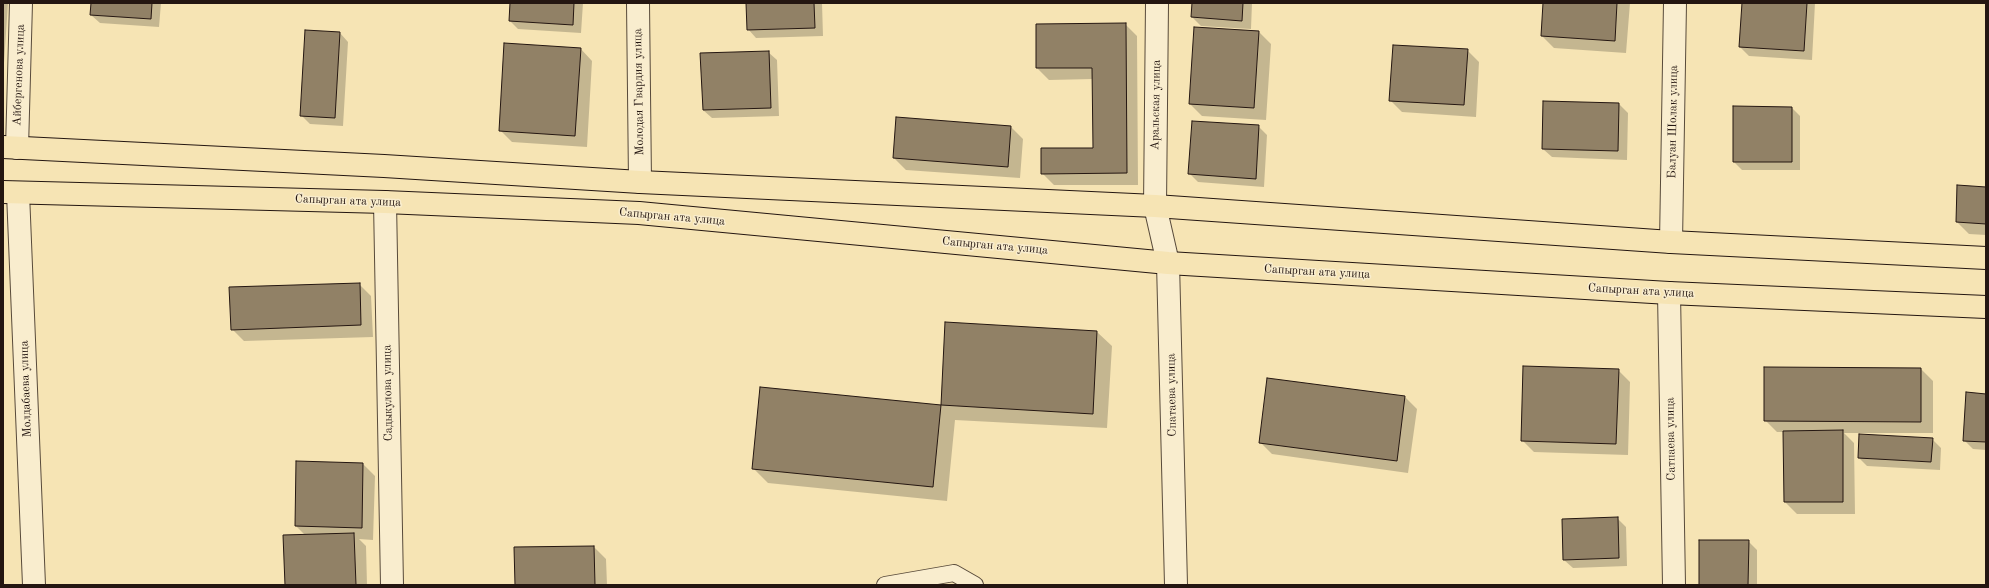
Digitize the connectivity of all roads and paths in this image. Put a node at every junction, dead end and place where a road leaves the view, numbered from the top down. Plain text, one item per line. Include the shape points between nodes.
1 (21, 3) edge
2 (638, 3) edge
3 (1157, 3) edge
4 (1675, 3) edge
5 (10, 147) edge
6 (640, 182) junction
7 (10, 193) edge
8 (385, 202) junction
9 (1155, 206) junction
10 (1671, 242) junction
11 (1986, 258) edge
12 (1168, 263) junction
13 (1669, 293) junction
14 (1986, 307) edge
15 (34, 585) edge
16 (392, 585) edge
17 (885, 585) edge
18 (975, 585) edge
19 (1176, 585) edge
20 (1674, 585) edge

1 - 5 street, Айбергенова улица
2 - 6 street, Молодая Гвардия улица
3 - 9 street, Аральская улица
4 - 10 street, Балуан Шолак улица
5 - 6 main road
6 - 9 main road
7 - 8 main road, Сапырган ата улица
7 - 15 street, Молдабаева улица
8 - 12 main road, Сапырган ата улица via 639,213
8 - 16 street, Садыкулова улица
9 - 10 main road
9 - 12 street, Спатаева улица
10 - 11 main road
12 - 13 main road, Сапырган ата улица
12 - 19 street, Спатаева улица
13 - 14 main road, Сапырган ата улица
13 - 20 street, Сатпаева улица
17 - 18 lane via 954,573

